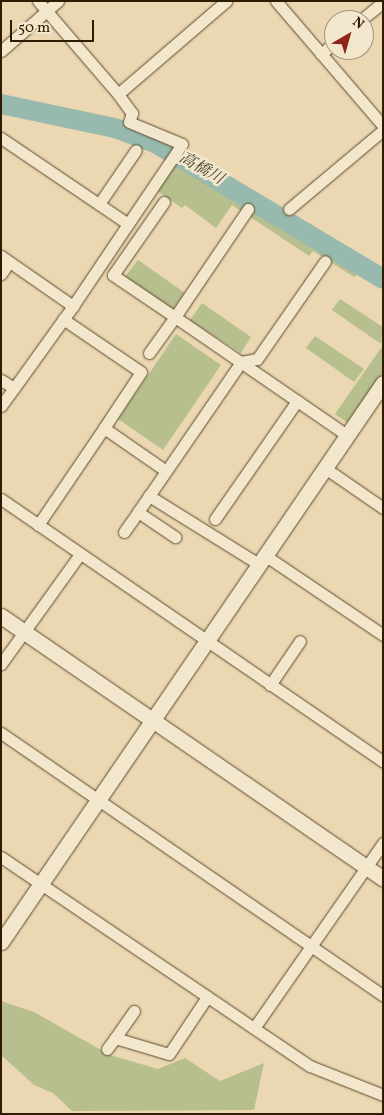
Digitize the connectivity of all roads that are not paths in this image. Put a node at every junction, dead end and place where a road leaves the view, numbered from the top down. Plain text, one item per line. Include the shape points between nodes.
1 (38, 1) edge
2 (58, 1) edge
3 (226, 1) edge
4 (276, 1) edge
5 (383, 2) edge
6 (373, 10) edge
7 (46, 11) junction
8 (1, 51) edge
9 (324, 51) edge
10 (321, 54) junction
11 (118, 94) junction
12 (383, 126) edge
13 (383, 130) edge
14 (1, 138) edge
15 (136, 150) dead end
16 (164, 202) dead end
17 (98, 204) junction
18 (248, 209) dead end
19 (289, 209) dead end
20 (128, 224) junction
21 (5, 259) edge
22 (325, 261) dead end
23 (1, 274) edge
24 (73, 306) junction
25 (174, 317) junction
26 (64, 319) junction
27 (149, 353) dead end
28 (241, 362) junction
29 (1, 380) edge
30 (382, 386) edge
31 (14, 388) junction
32 (297, 401) junction
33 (1, 406) edge
34 (104, 428) junction
35 (347, 435) junction
36 (325, 468) junction
37 (166, 471) junction
38 (149, 496) junction
39 (1, 499) edge
40 (383, 508) edge
41 (138, 512) junction
42 (215, 519) dead end
43 (38, 524) junction
44 (124, 532) dead end
45 (175, 537) dead end
46 (80, 554) junction
47 (263, 560) junction
48 (1, 616) edge
49 (24, 632) junction
50 (383, 635) edge
51 (300, 641) dead end
52 (207, 642) junction
53 (1, 664) edge
54 (270, 685) junction
55 (153, 722) junction
56 (1, 734) edge
57 (383, 762) edge
58 (101, 800) junction
59 (383, 843) edge
60 (1, 857) edge
61 (368, 868) junction
62 (383, 879) edge
63 (42, 885) junction
64 (1, 942) edge
65 (310, 945) junction
66 (383, 996) edge
67 (207, 997) junction
68 (134, 1011) dead end
69 (254, 1028) junction
70 (115, 1038) junction
71 (107, 1049) dead end
72 (383, 1095) edge

1 - 7 street
2 - 7 street
3 - 11 street
4 - 10 street
5 - 6 street
7 - 8 street
7 - 11 street
9 - 10 street
10 - 12 street
11 - 20 street via 132,113 129,122 182,144
13 - 19 street
14 - 17 street
15 - 17 street
16 - 25 street via 114,275
17 - 20 street
18 - 25 street
20 - 24 street
21 - 23 street
21 - 24 street
22 - 28 street via 257,358
24 - 26 street
25 - 27 street
25 - 28 street
26 - 31 street
26 - 34 street via 141,372
28 - 32 street
28 - 37 street
29 - 31 street
30 - 35 street
31 - 33 street
32 - 35 street
32 - 42 street
34 - 37 street
34 - 43 street
35 - 36 street
36 - 40 street
36 - 47 street
37 - 38 street
38 - 41 street
38 - 47 street
39 - 43 street
41 - 44 street
41 - 45 street
43 - 46 street
46 - 49 street
46 - 52 street
47 - 50 street
47 - 52 street
48 - 49 street
49 - 53 street
49 - 55 street
51 - 54 street
52 - 54 street
52 - 55 street
54 - 57 street
55 - 58 street
55 - 61 street
56 - 58 street
58 - 63 street
58 - 65 street
59 - 61 street
60 - 63 street
61 - 62 street
61 - 65 street
63 - 64 street
63 - 67 street
65 - 66 street
65 - 69 street
67 - 69 street
67 - 70 street via 169,1054
68 - 70 street
69 - 72 street via 310,1066
70 - 71 street

